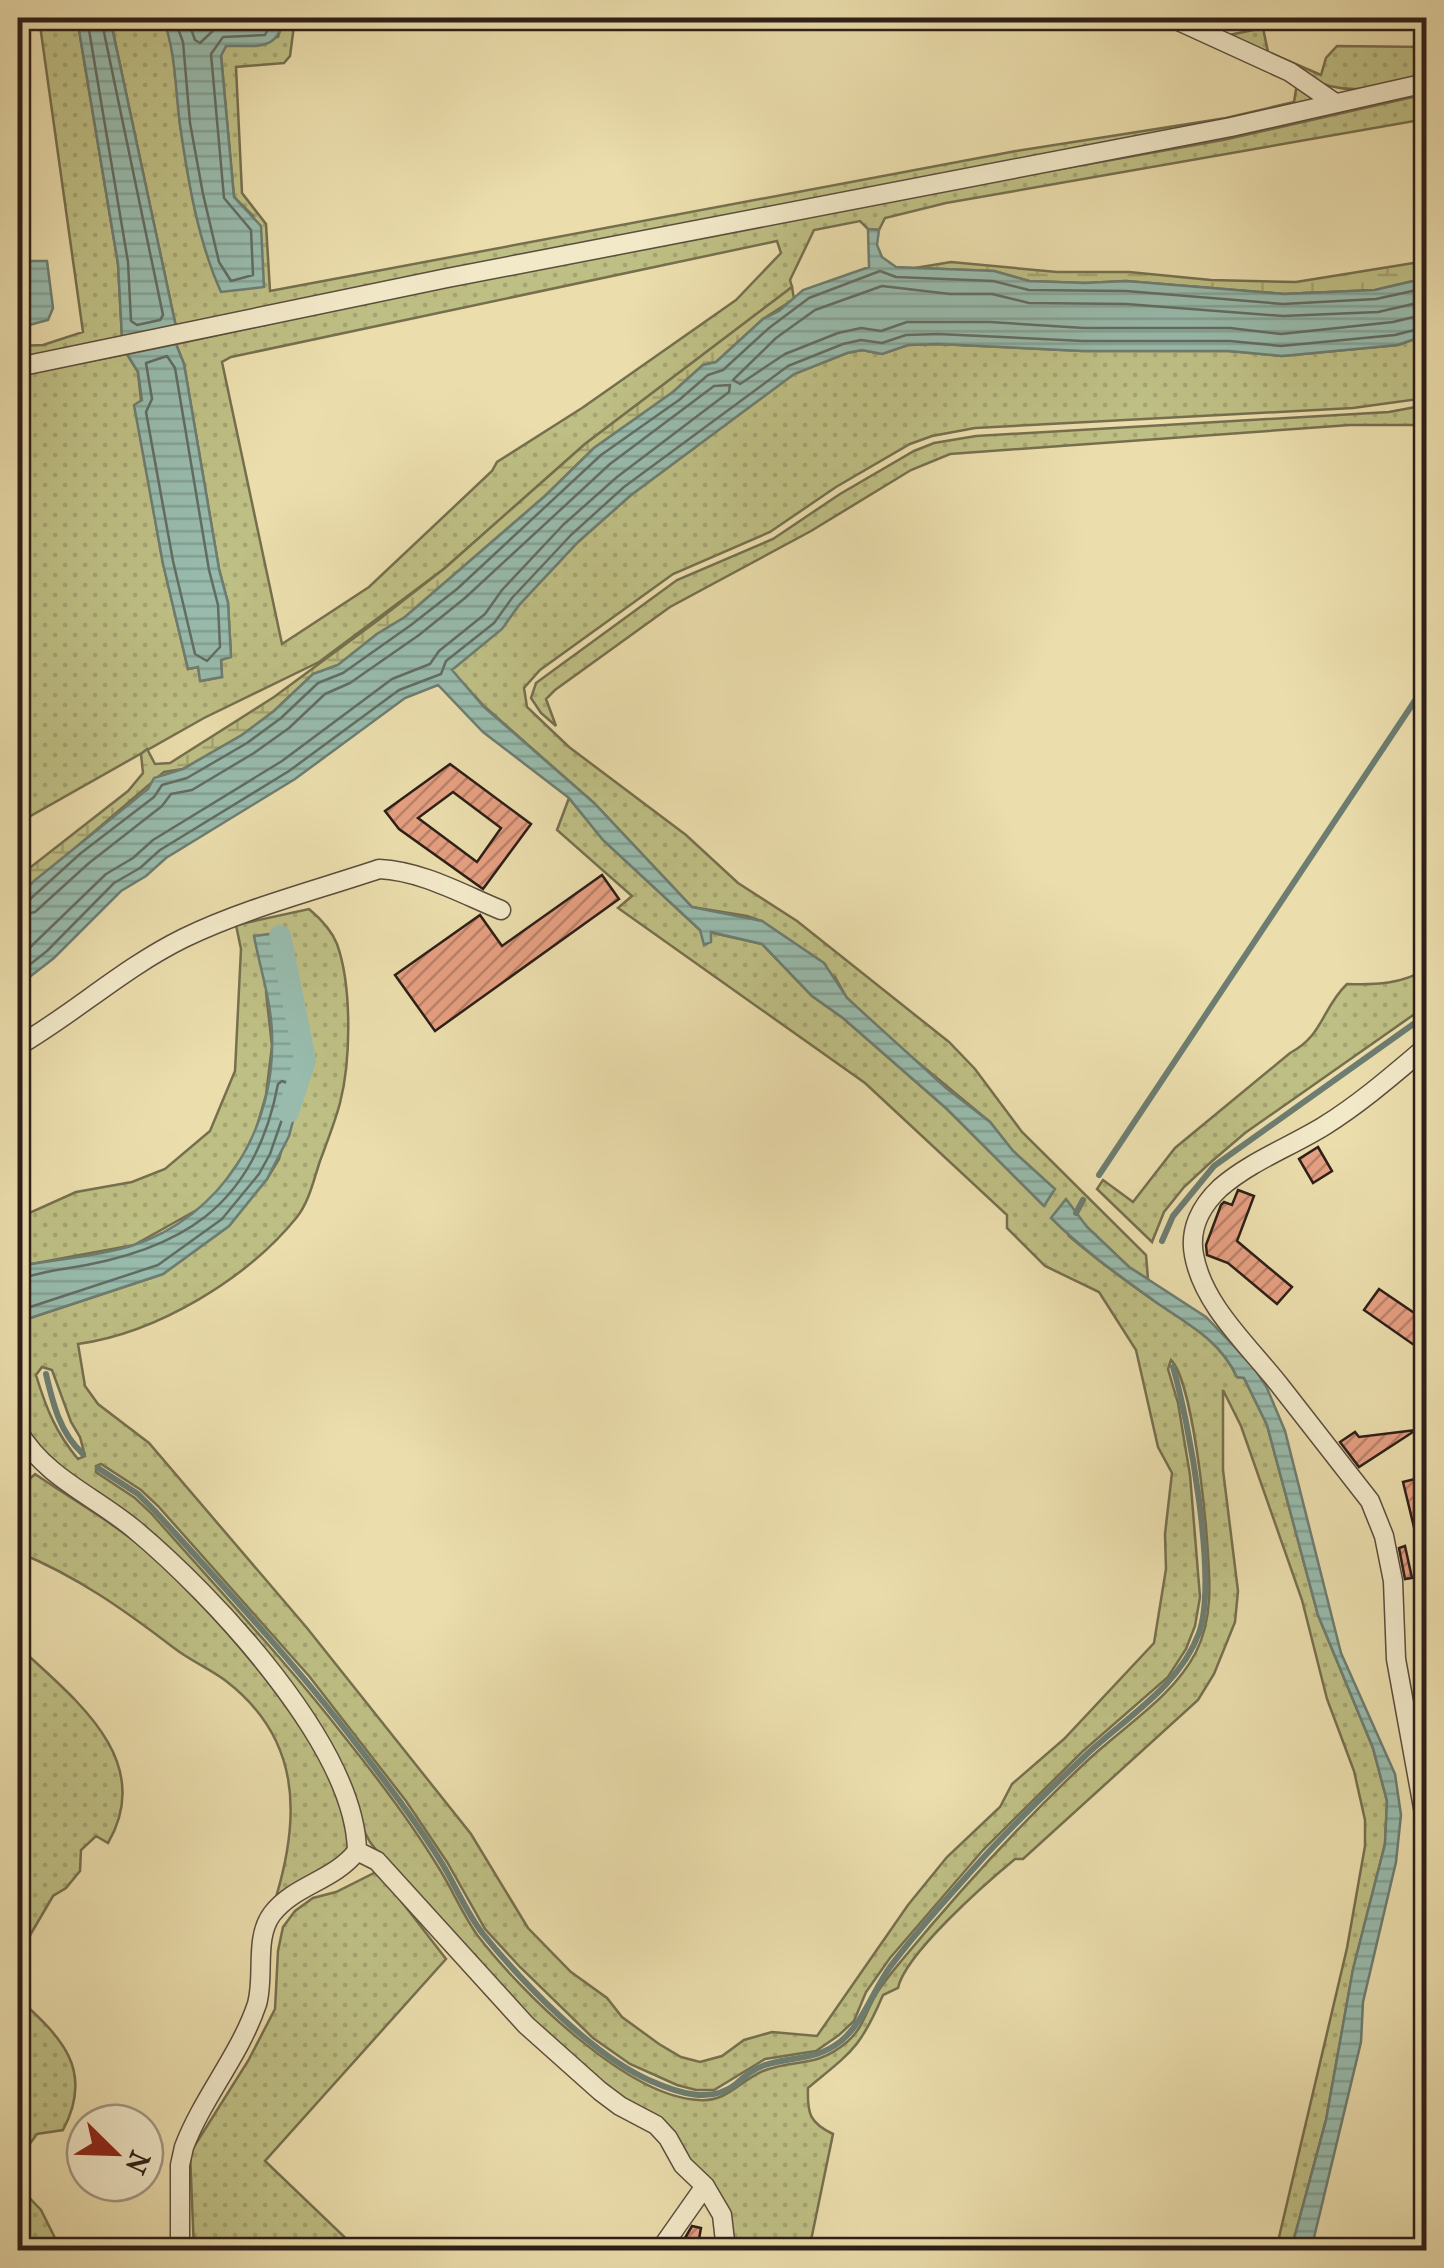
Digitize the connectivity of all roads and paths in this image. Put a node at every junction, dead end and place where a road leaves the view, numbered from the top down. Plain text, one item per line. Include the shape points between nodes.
1 (1172, 18) edge
2 (1426, 83) edge
3 (1334, 103) junction
4 (18, 367) edge
5 (501, 910) dead end
6 (18, 1046) edge
7 (1426, 1047) edge
8 (18, 1431) edge
9 (1426, 1824) edge
10 (357, 1851) junction
11 (705, 2186) junction
12 (180, 2250) edge
13 (660, 2250) edge
14 (726, 2250) edge

1 - 3 street via 1290,72
2 - 3 street
3 - 4 street
5 - 6 street via 402,870 379,869 183,939 115,977
7 - 9 street via 1364,1098 1219,1189 1197,1218 1193,1254 1219,1309 1370,1502 1384,1536 1396,1659
8 - 10 street via 54,1474 174,1563 238,1633 324,1750 348,1799
10 - 11 street via 377,1861 526,2025 620,2106 656,2125
10 - 12 street via 268,1919 257,2002 184,2148
11 - 13 street
11 - 14 street via 722,2215

